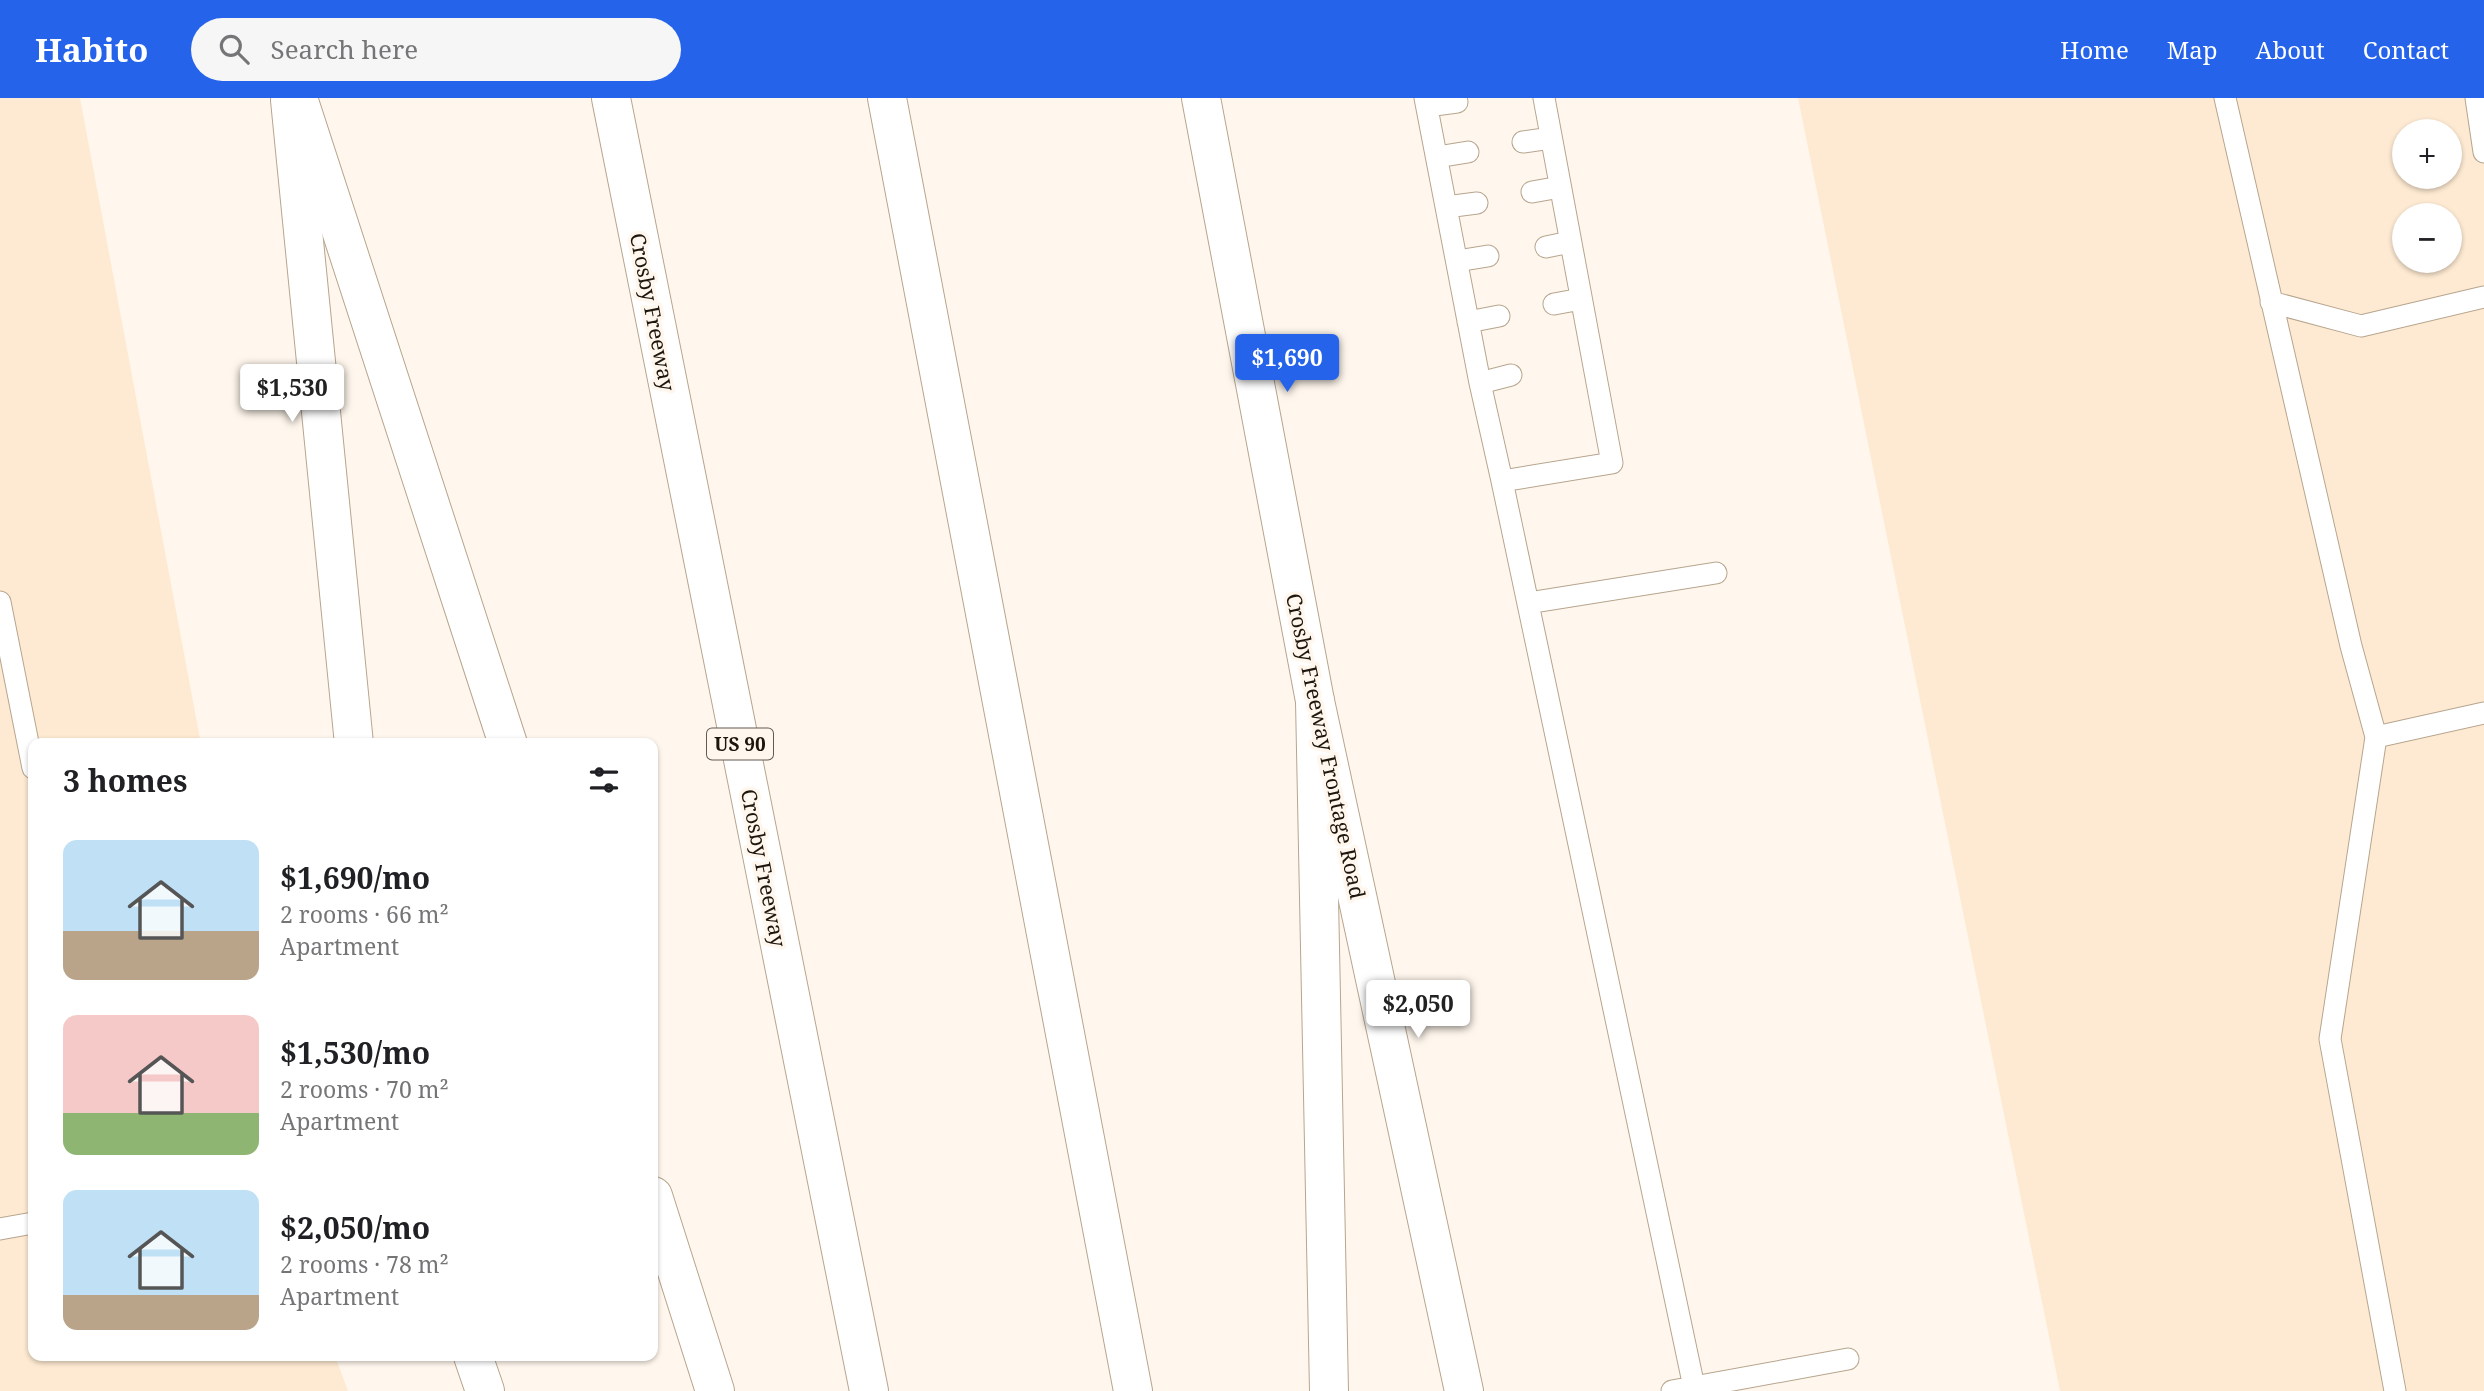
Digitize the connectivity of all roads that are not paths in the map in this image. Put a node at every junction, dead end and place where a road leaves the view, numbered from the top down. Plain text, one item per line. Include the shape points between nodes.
1 (290, 98) edge
2 (298, 98) edge
3 (611, 98) edge
4 (887, 98) edge
5 (1201, 98) edge
6 (1544, 98) edge
7 (2225, 98) edge
8 (2476, 98) edge
9 (1426, 102) edge
10 (1457, 102) dead end
11 (1551, 138) junction
12 (1523, 142) dead end
13 (1468, 152) dead end
14 (2484, 152) edge
15 (1437, 157) junction
16 (1560, 187) junction
17 (1532, 192) dead end
18 (1476, 203) dead end
19 (1446, 207) junction
20 (1570, 242) junction
21 (1546, 247) dead end
22 (1488, 256) dead end
23 (1457, 261) junction
24 (2484, 297) edge
25 (1581, 299) junction
26 (2271, 302) junction
27 (1554, 304) dead end
28 (1499, 316) dead end
29 (1468, 322) junction
30 (1511, 376) dead end
31 (1480, 383) junction
32 (1502, 481) junction
33 (1716, 573) dead end
34 (0, 602) edge
35 (1528, 603) junction
36 (1315, 701) junction
37 (2484, 713) edge
38 (2376, 737) junction
39 (353, 738) edge
40 (506, 738) edge
41 (28, 743) edge
42 (658, 1212) edge
43 (28, 1224) edge
44 (0, 1229) edge
45 (1848, 1359) dead end
46 (475, 1361) edge
47 (1694, 1387) junction
48 (485, 1391) edge
49 (715, 1391) edge
50 (869, 1391) edge
51 (1133, 1391) edge
52 (1329, 1391) edge
53 (1464, 1391) edge
54 (1672, 1391) edge
55 (2395, 1391) edge

1 - 39 main road
2 - 40 main road
3 - 50 main road, Crosby Freeway / US 90
4 - 51 main road
5 - 36 main road, Crosby Freeway Frontage Road
6 - 11 lane
7 - 26 lane
8 - 14 lane
9 - 10 lane
9 - 15 lane
11 - 12 lane
11 - 16 lane
13 - 15 lane
15 - 19 lane
16 - 17 lane
16 - 20 lane
18 - 19 lane
19 - 23 lane
20 - 21 lane
20 - 25 lane
22 - 23 lane
23 - 29 lane
24 - 26 lane via 2361,326
25 - 27 lane
25 - 32 lane via 1581,359 1612,463
26 - 38 lane
28 - 29 lane
29 - 31 lane
30 - 31 lane
31 - 32 lane
32 - 35 lane
33 - 35 lane
34 - 41 lane
35 - 47 lane
36 - 52 main road
36 - 53 main road, Crosby Freeway Frontage Road
37 - 38 lane
38 - 55 lane via 2330,1039
42 - 49 main road
43 - 44 lane
45 - 47 lane
46 - 48 main road
47 - 54 lane

